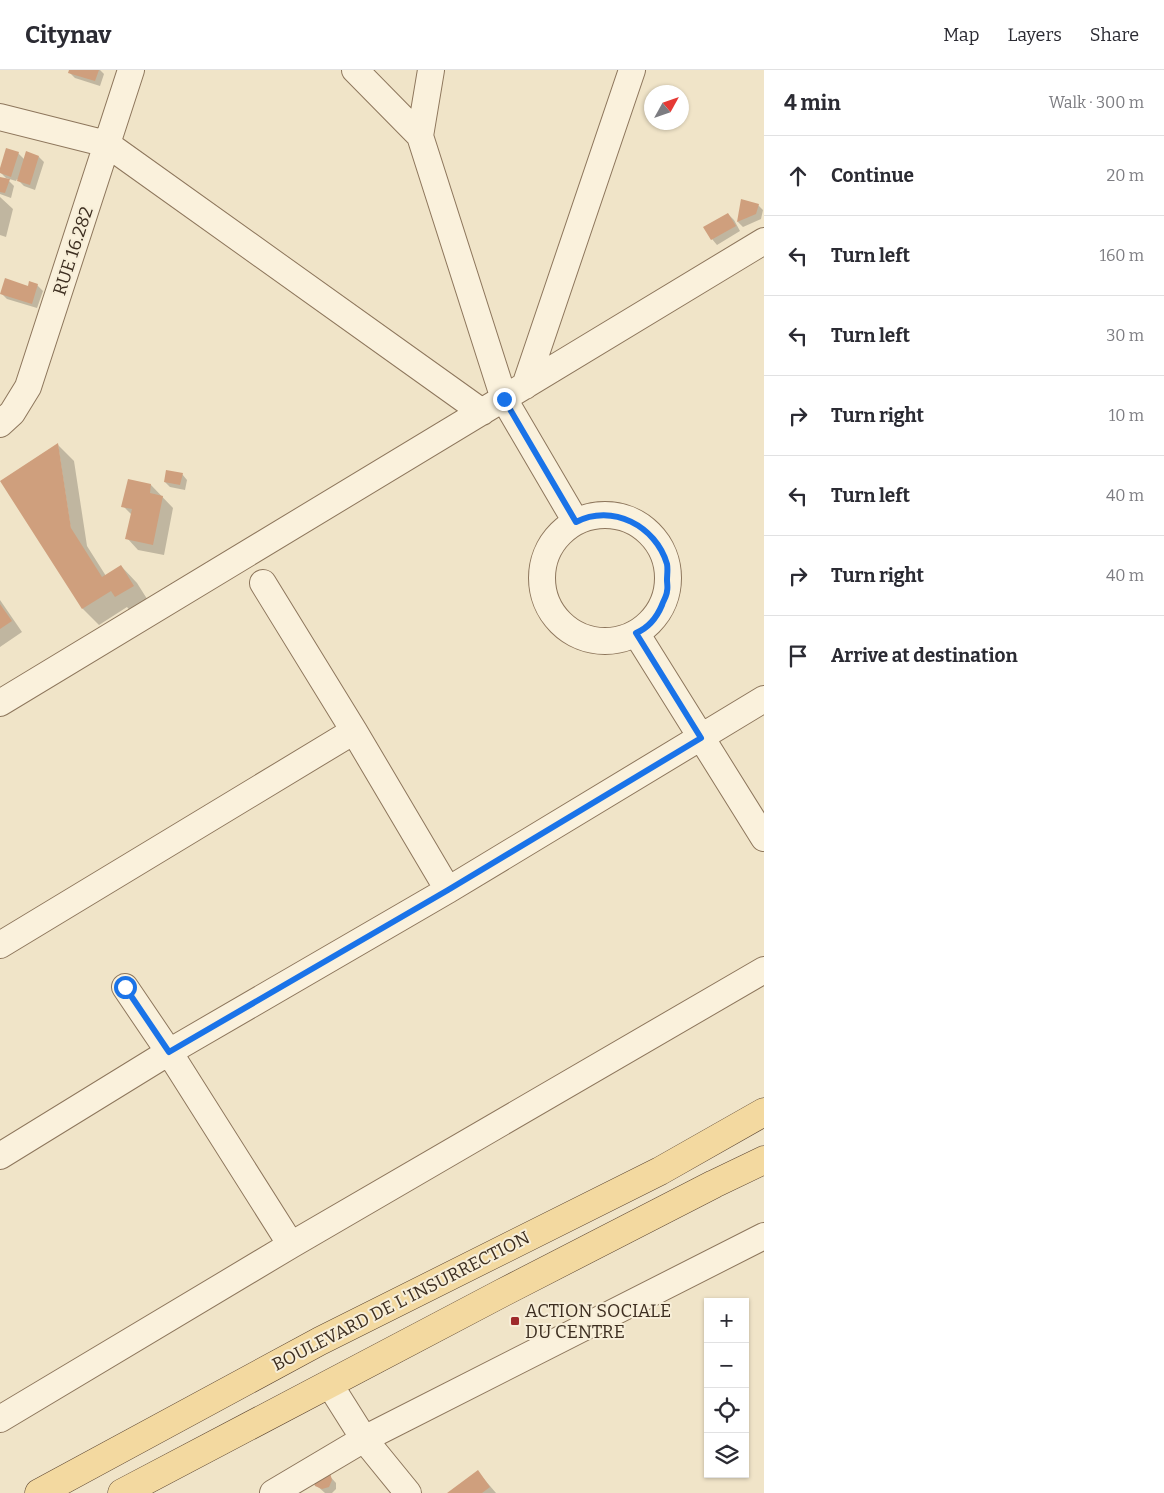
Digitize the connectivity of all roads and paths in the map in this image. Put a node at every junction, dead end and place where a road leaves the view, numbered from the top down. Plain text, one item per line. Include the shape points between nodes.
1 (131, 70) edge
2 (355, 70) edge
3 (431, 70) edge
4 (632, 70) edge
5 (0, 117) edge
6 (420, 136) junction
7 (107, 144) junction
8 (764, 242) edge
9 (504, 399) junction
10 (0, 424) edge
11 (576, 522) junction
12 (263, 582) dead end
13 (636, 633) junction
14 (764, 699) edge
15 (0, 703) edge
16 (354, 731) junction
17 (701, 738) junction
18 (764, 838) edge
19 (448, 890) junction
20 (0, 945) edge
21 (764, 970) edge
22 (125, 987) dead end
23 (169, 1052) junction
24 (764, 1112) edge
25 (0, 1156) edge
26 (764, 1160) edge
27 (764, 1236) edge
28 (291, 1245) junction
29 (330, 1385) junction
30 (0, 1419) edge
31 (364, 1439) junction
32 (39, 1493) edge
33 (122, 1493) edge
34 (273, 1493) edge
35 (408, 1493) edge

1 - 7 street, RUE 16.282
2 - 6 street
3 - 6 street
4 - 9 street
5 - 7 street
6 - 9 street
7 - 9 street
7 - 10 street, RUE 16.282 via 28,387 12,413
8 - 9 street
9 - 11 street
9 - 15 street
11 - 13 street via 600,514 626,518 648,532 659,545 667,566 668,591 658,614
11 - 13 street via 565,528 550,545 541,573 543,596 554,618 575,635 598,642 618,641
12 - 16 street
13 - 17 street
14 - 17 street
16 - 19 street
16 - 20 street
17 - 18 street
17 - 19 street
19 - 23 street
21 - 28 street
22 - 23 street
23 - 25 street
23 - 28 street
24 - 32 main road, BOULEVARD DE L'INSURRECTION via 660,1170 320,1341
26 - 29 main road via 502,1293
27 - 31 street
28 - 30 street
29 - 31 street
29 - 33 main road
31 - 34 street
31 - 35 street

